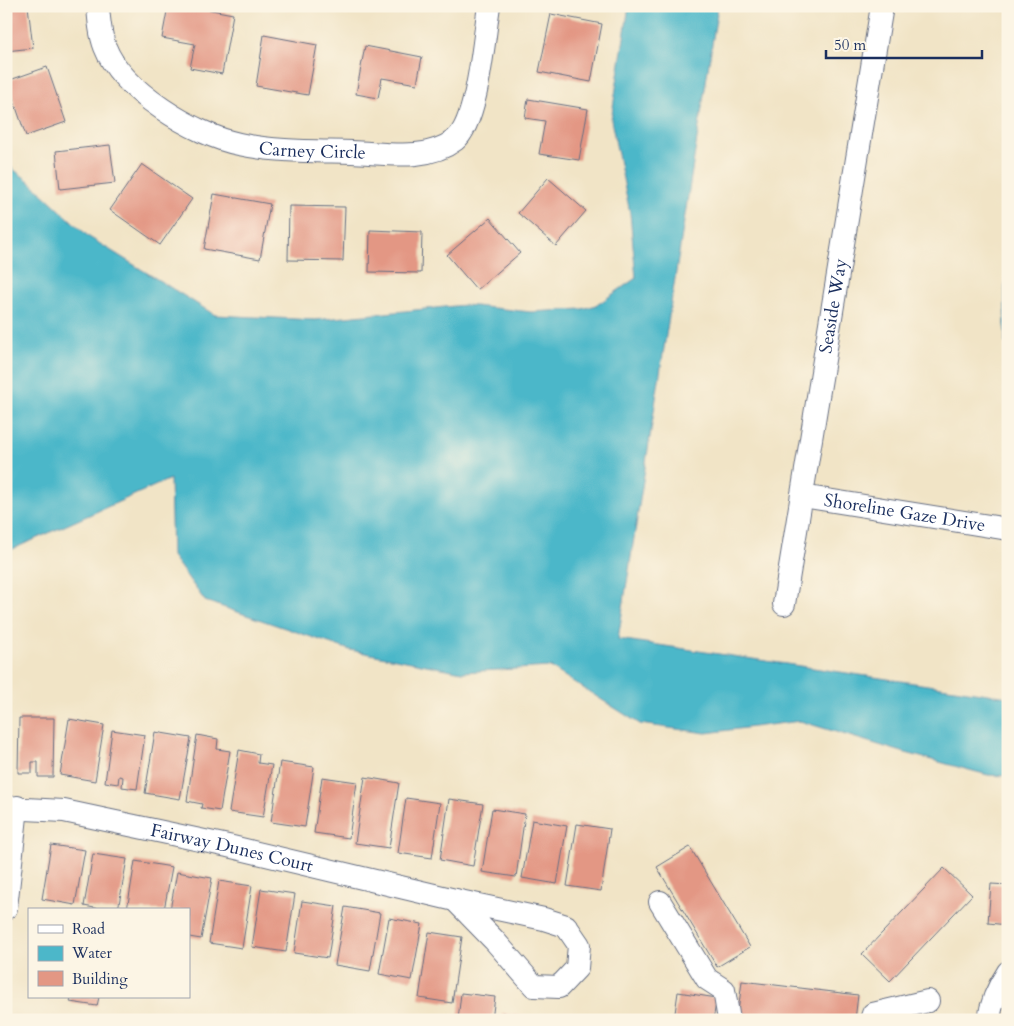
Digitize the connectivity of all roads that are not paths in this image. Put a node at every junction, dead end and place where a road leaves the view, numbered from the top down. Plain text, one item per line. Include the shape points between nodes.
1 (98, 6) edge
2 (489, 6) edge
3 (882, 6) edge
4 (802, 496) junction
5 (1008, 529) edge
6 (784, 604) dead end
7 (11, 808) edge
8 (455, 900) junction
9 (660, 902) dead end
10 (6, 908) edge
11 (1008, 972) edge
12 (928, 1002) dead end
13 (729, 1020) edge
14 (871, 1020) edge
15 (989, 1020) edge

1 - 2 street, Carney Circle via 99,27 106,49 119,70 154,103 196,129 218,139 288,150 410,154 435,151 456,139 468,120 475,96
3 - 4 street, Seaside Way
4 - 5 street, Shoreline Gaze Drive
4 - 6 street, Seaside Way
7 - 8 street, Fairway Dunes Court via 64,811
7 - 10 street
8 - 8 street, Fairway Dunes Court via 566,926 579,945 577,968 559,986 534,986
9 - 13 street via 707,979 724,990
11 - 15 street via 998,987
12 - 14 street via 872,1014

